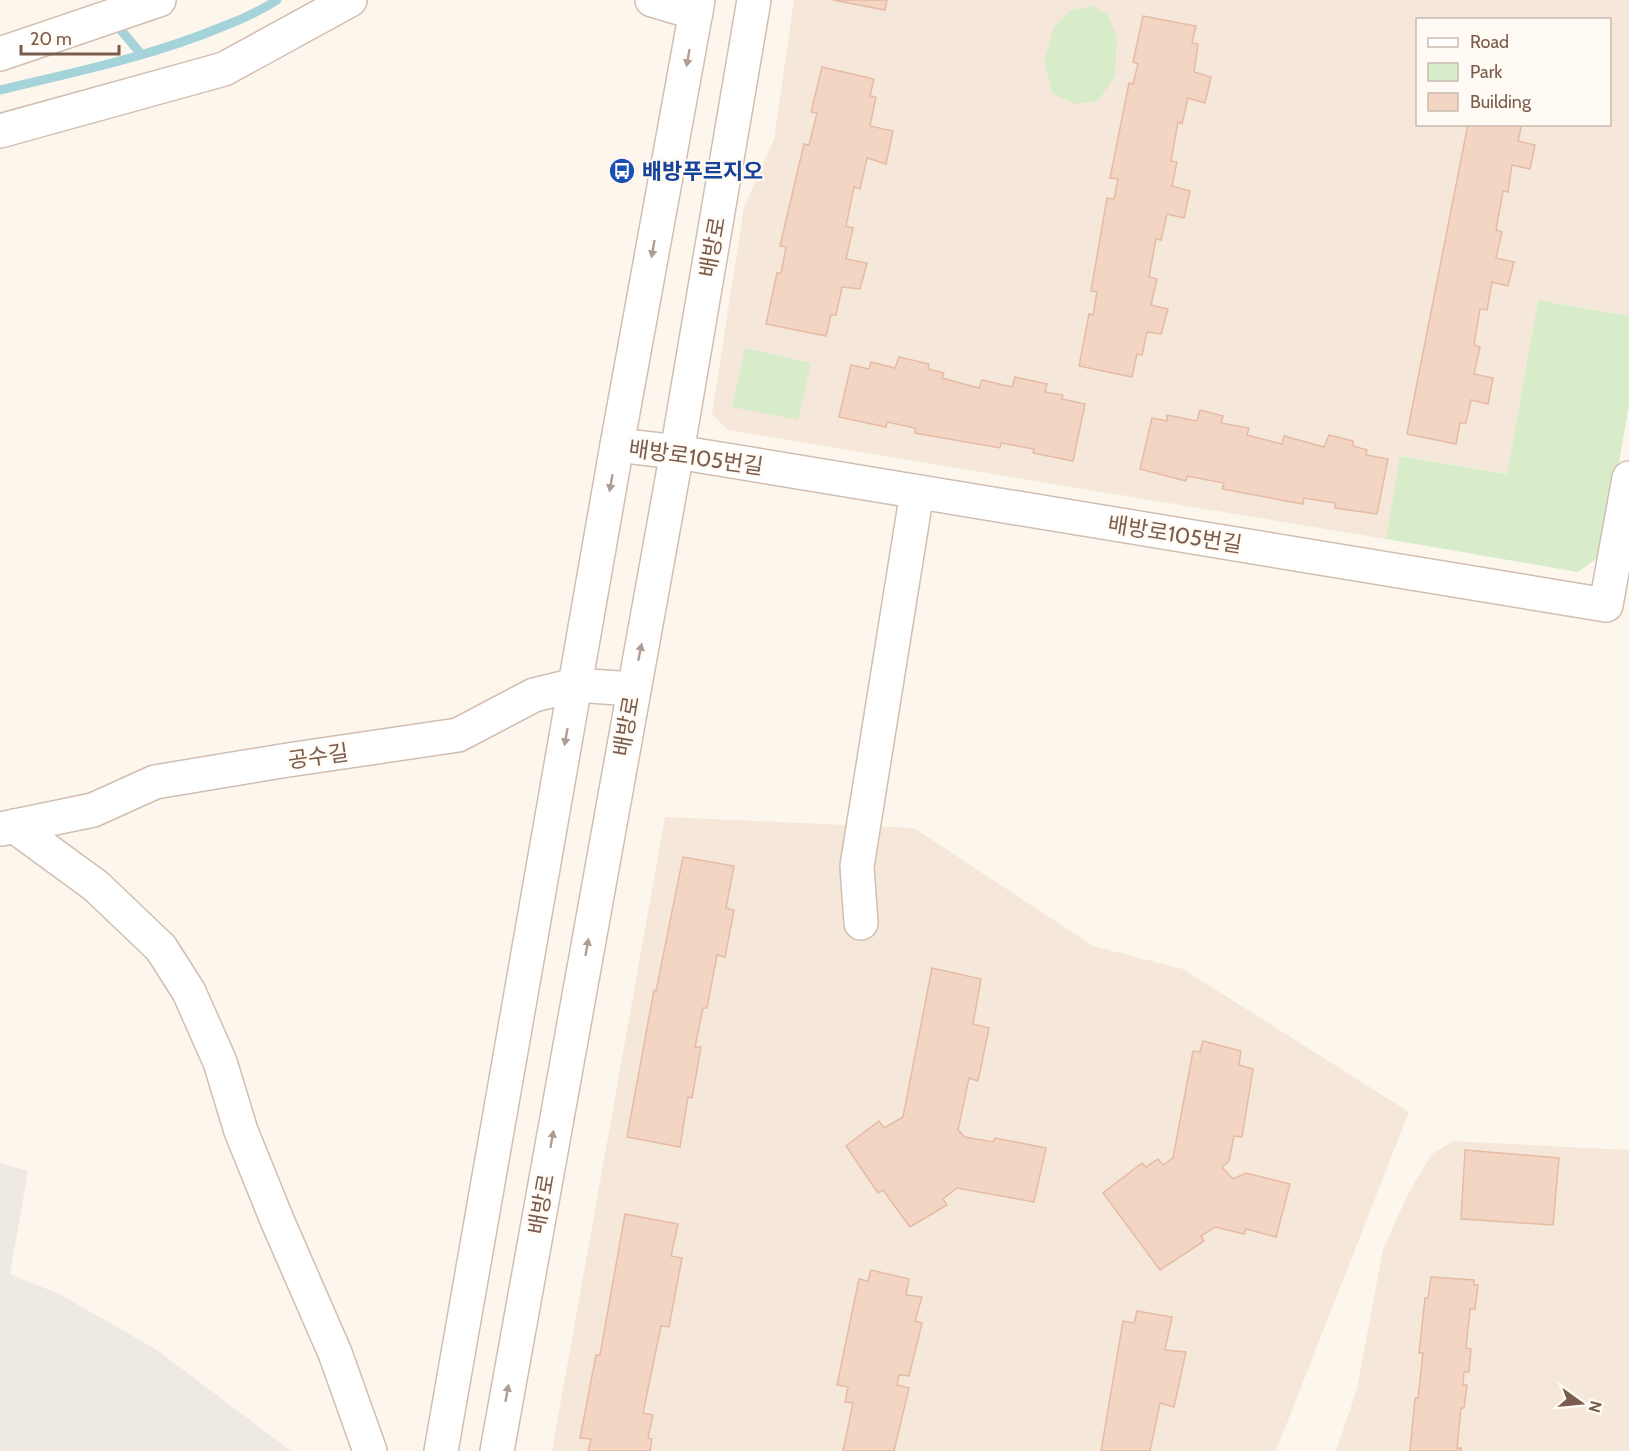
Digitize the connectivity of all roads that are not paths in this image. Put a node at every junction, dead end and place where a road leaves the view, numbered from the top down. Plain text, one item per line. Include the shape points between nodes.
1 (159, 0) edge
2 (350, 0) edge
3 (652, 0) edge
4 (754, 0) edge
5 (697, 7) edge
6 (0, 54) edge
7 (0, 130) edge
8 (617, 445) junction
9 (677, 452) junction
10 (1629, 478) edge
11 (917, 492) junction
12 (575, 686) junction
13 (633, 689) junction
14 (7, 827) edge
15 (861, 923) dead end
16 (370, 1451) edge
17 (441, 1451) edge
18 (497, 1451) edge

1 - 6 street
2 - 7 street via 224,69
3 - 5 street
4 - 9 street, 배방로
5 -> 8 street
8 - 9 street, 배방로105번길
8 -> 12 street
9 - 11 street, 배방로105번길
13 -> 9 street, 배방로
10 - 11 street, 배방로105번길 via 1606,605
11 - 15 street via 857,866
12 - 13 street, 공수길
12 - 14 street, 공수길 via 534,695 458,735 155,782 93,810
12 -> 17 street
18 -> 13 street, 배방로
14 - 16 street via 96,886 162,948 189,992 220,1062 241,1131 335,1353

